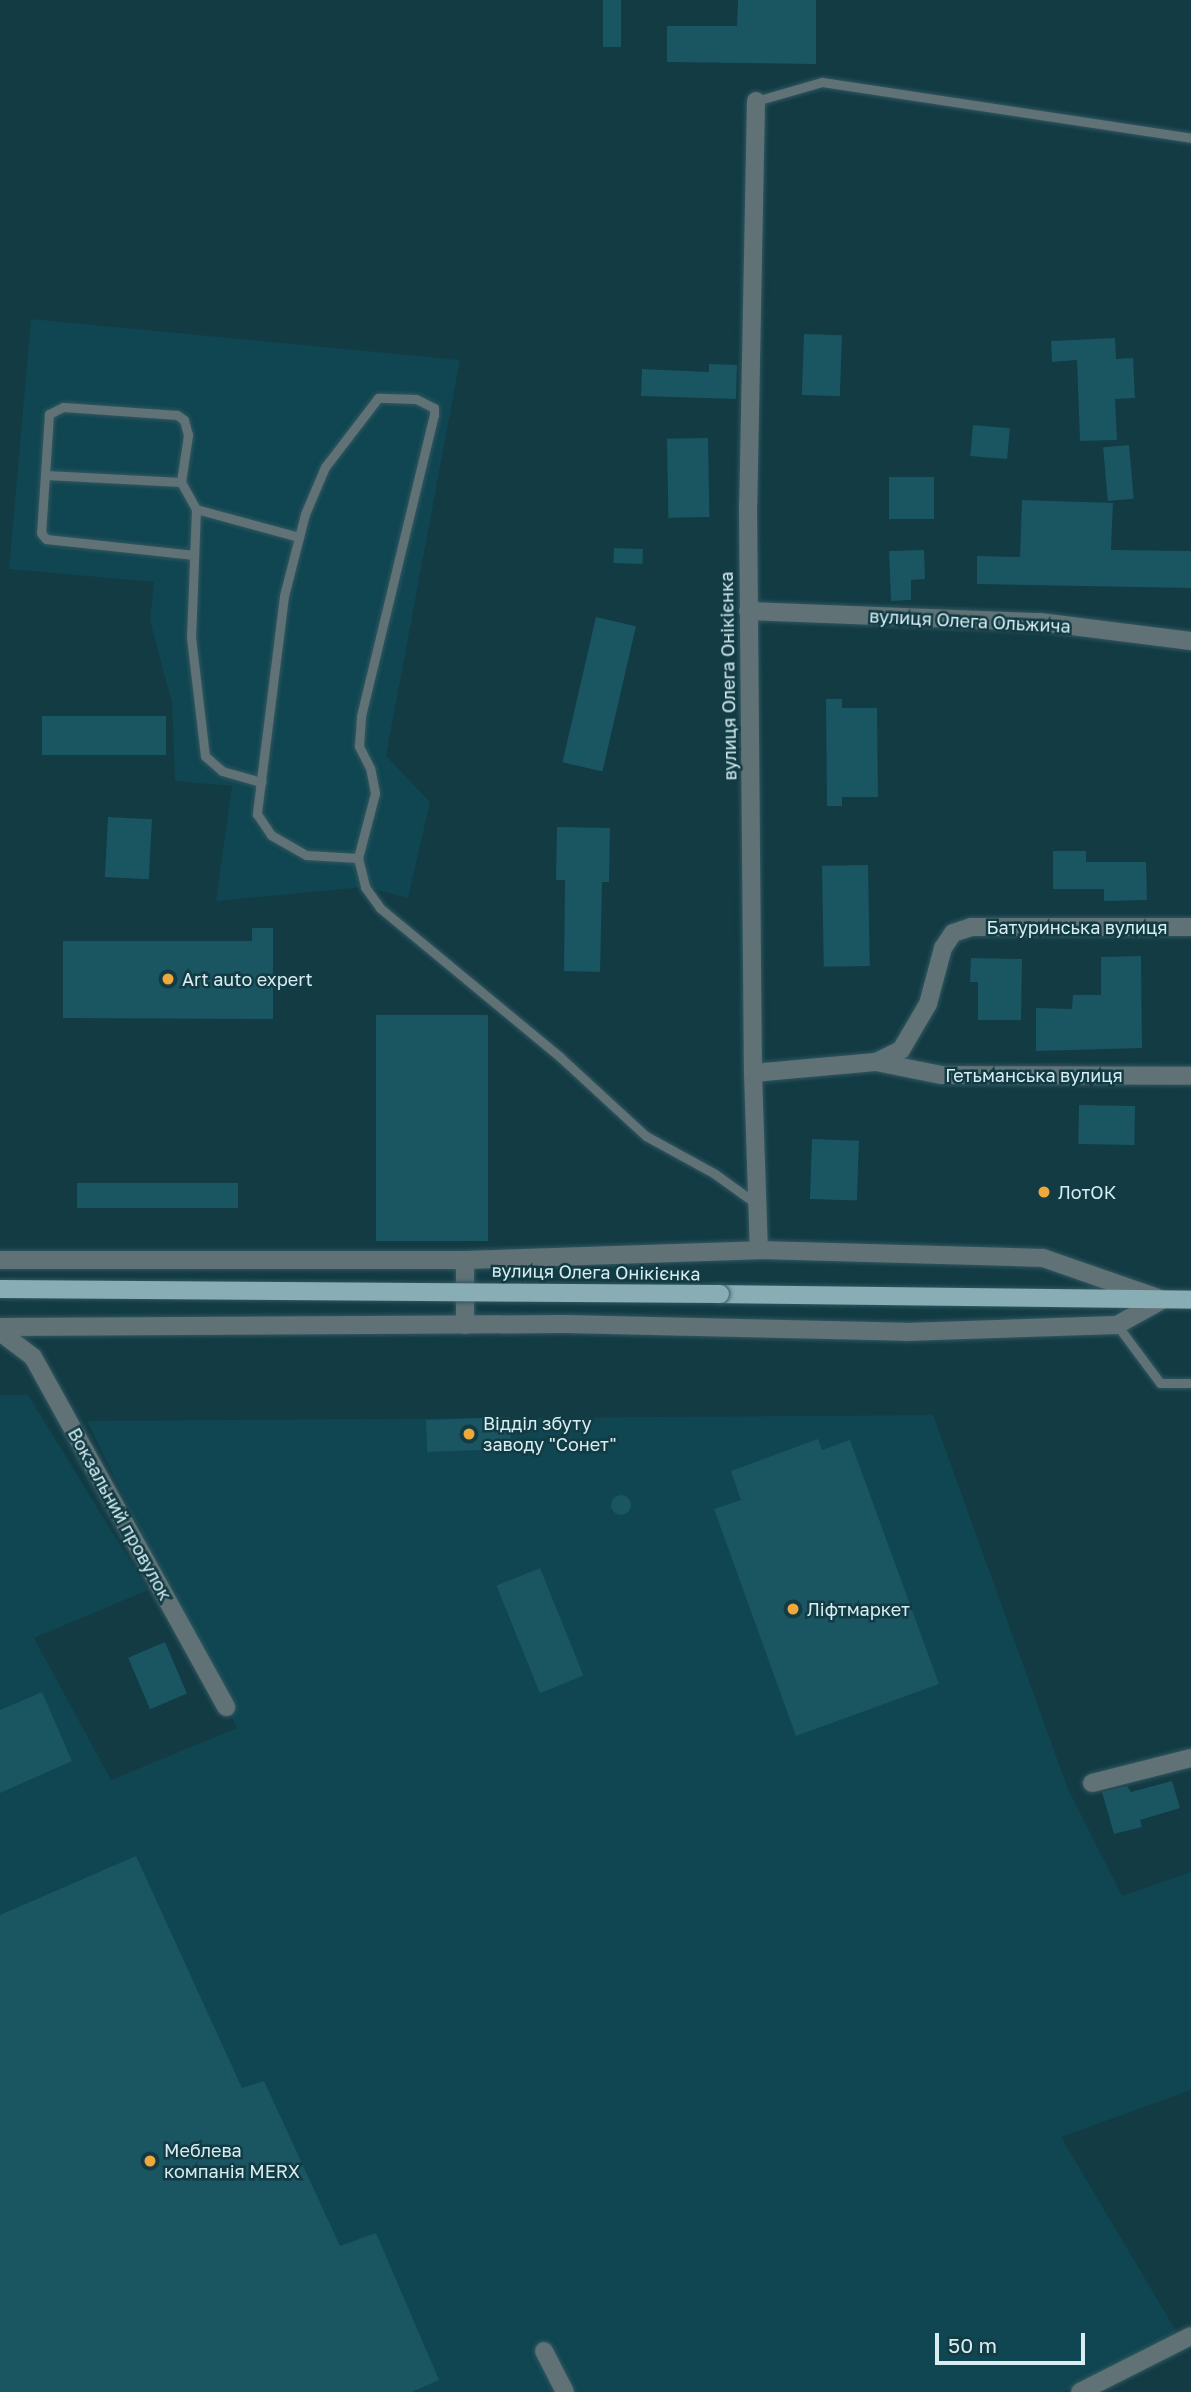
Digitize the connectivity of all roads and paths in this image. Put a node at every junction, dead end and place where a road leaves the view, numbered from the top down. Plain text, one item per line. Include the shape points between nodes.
1 (756, 101) joint
2 (1191, 138) edge
3 (46, 475) junction
4 (181, 482) junction
5 (196, 509) junction
6 (299, 537) junction
7 (194, 555) junction
8 (748, 611) junction
9 (1191, 641) edge
10 (261, 782) junction
11 (358, 858) junction
12 (1191, 927) edge
13 (876, 1062) junction
14 (753, 1073) junction
15 (1191, 1076) edge
16 (760, 1206) junction
17 (759, 1251) junction
18 (0, 1260) edge
19 (465, 1260) junction
20 (0, 1289) edge
21 (1162, 1300) junction
22 (1191, 1300) edge
23 (465, 1325) junction
24 (1117, 1325) junction
25 (0, 1329) edge
26 (1191, 1382) edge
27 (226, 1707) dead end
28 (1191, 1758) edge
29 (1092, 1783) dead end
30 (1191, 2336) edge
31 (544, 2351) dead end
32 (565, 2392) edge
33 (1080, 2392) edge

1 - 2 lane via 822,82
1 - 8 street, вулиця Олега Онікієнка
3 - 4 lane
3 - 4 lane via 49,414 63,407 177,415 184,420 188,435
3 - 7 lane via 41,533 46,539
4 - 5 lane
5 - 6 lane
5 - 7 lane
6 - 10 lane via 284,596
6 - 11 lane via 325,467 379,398 416,399 434,408 361,716 359,746 375,793
7 - 10 lane via 191,637 205,756 222,771
8 - 9 street, вулиця Олега Ольжича via 1040,622
8 - 14 street, вулиця Олега Онікієнка
10 - 11 lane via 257,814 271,835 306,855
11 - 16 lane via 365,887 380,908 560,1057 646,1136 715,1174
12 - 13 street, Батуринська вулиця via 971,927 953,933 943,948 928,1004 901,1049
13 - 14 street, Гетьманська вулиця
13 - 15 street, Гетьманська вулиця via 941,1075
14 - 16 street, вулиця Олега Онікієнка
16 - 17 street, вулиця Олега Онікієнка
17 - 19 street
17 - 21 street via 1043,1258
18 - 19 street
19 - 23 street
20 - 21 main road, вулиця Олега Онікієнка, bridge
21 - 22 main road, вулиця Олега Онікієнка
21 - 24 street
23 - 24 street via 905,1332
23 - 25 street
24 - 26 lane via 1160,1382
25 - 27 street, Вокзальний провулок via 33,1357
28 - 29 street
30 - 33 street
31 - 32 street

